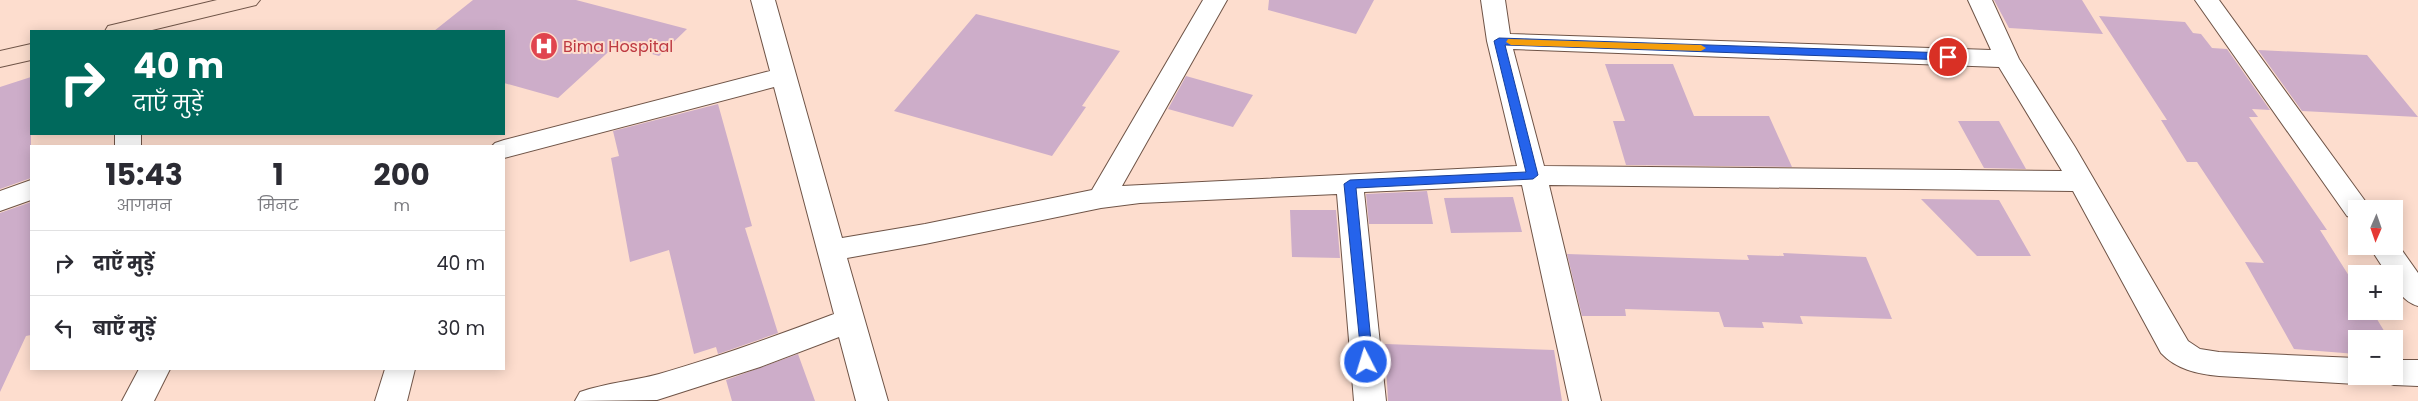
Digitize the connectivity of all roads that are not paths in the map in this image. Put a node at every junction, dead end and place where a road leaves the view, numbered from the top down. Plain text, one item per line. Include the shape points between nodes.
1 (763, 0) edge
2 (1215, 0) edge
3 (1493, 0) edge
4 (1980, 0) edge
5 (2208, 0) edge
6 (237, 1) edge
7 (126, 30) edge
8 (1499, 41) junction
9 (30, 52) edge
10 (0, 59) edge
11 (2007, 59) junction
12 (784, 76) junction
13 (505, 149) edge
14 (1533, 175) junction
15 (2080, 181) junction
16 (1350, 184) junction
17 (30, 190) edge
18 (1101, 198) junction
19 (2351, 200) edge
20 (0, 201) edge
21 (831, 250) junction
22 (2389, 255) edge
23 (2418, 295) edge
24 (850, 320) junction
25 (154, 370) edge
26 (400, 370) edge
27 (2348, 370) edge
28 (2403, 372) edge
29 (2418, 373) edge
30 (138, 401) edge
31 (391, 401) edge
32 (591, 401) edge
33 (872, 401) edge
34 (1370, 401) edge
35 (1585, 401) edge

1 - 12 street
2 - 18 street
3 - 8 street
4 - 11 street
5 - 19 street
6 - 7 street
8 - 11 street
8 - 14 street
9 - 10 street
11 - 15 street
12 - 13 street
12 - 21 street
14 - 15 street
14 - 16 street
14 - 35 street
15 - 27 street via 2180,355 2219,364
16 - 18 street via 1140,193
16 - 34 street
17 - 20 street
18 - 21 street
21 - 24 street
22 - 23 street
24 - 32 street via 749,358 657,387
24 - 33 street
25 - 30 street
26 - 31 street
28 - 29 street

